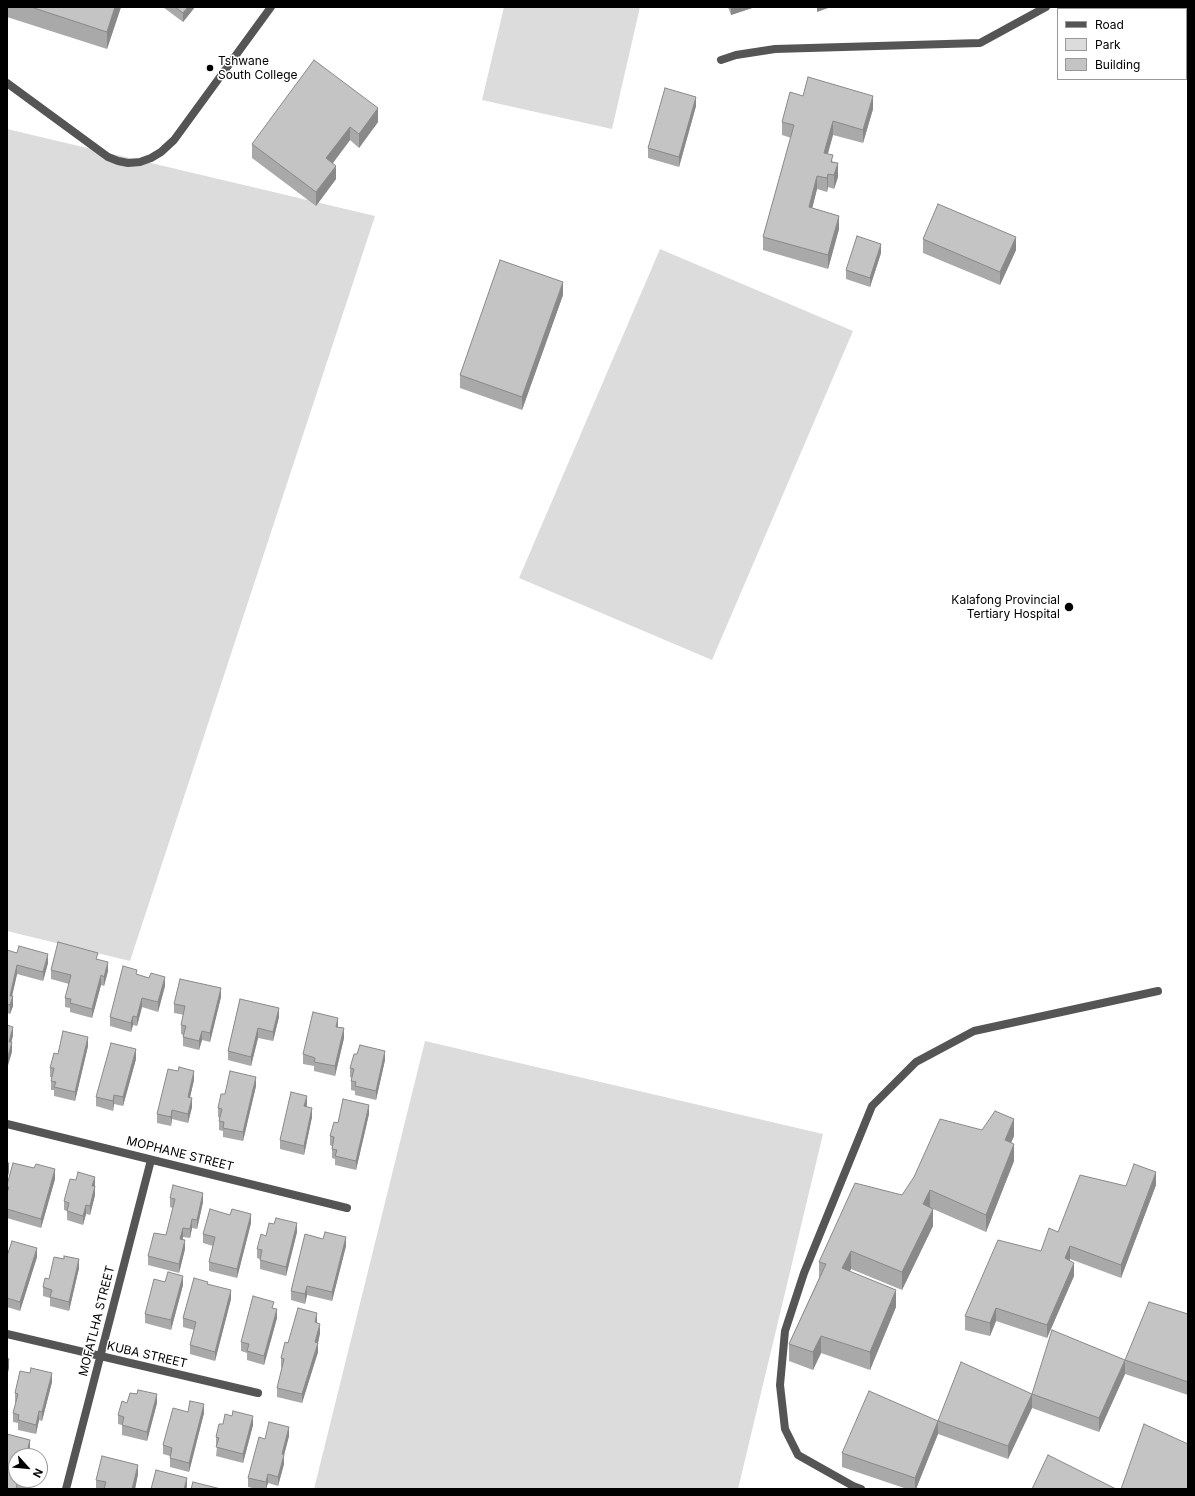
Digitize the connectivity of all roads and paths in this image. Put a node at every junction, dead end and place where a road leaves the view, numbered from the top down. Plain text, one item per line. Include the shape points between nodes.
1 (270, 7) edge
2 (1046, 7) edge
3 (720, 60) dead end
4 (7, 83) edge
5 (1158, 991) dead end
6 (7, 1124) edge
7 (151, 1160) junction
8 (347, 1208) dead end
9 (7, 1334) edge
10 (100, 1357) junction
11 (258, 1393) dead end
12 (66, 1489) edge
13 (861, 1489) edge

1 - 4 street via 174,140 162,152 140,162 128,163 108,157
2 - 3 street via 980,43 775,49
5 - 13 street via 974,1031 916,1062 872,1106 804,1273 785,1331 780,1385 784,1429 798,1455
6 - 7 street, MOPHANE STREET
7 - 8 street, MOPHANE STREET
7 - 10 street, MOFATLHA STREET
9 - 10 street, KUBA STREET
10 - 11 street, KUBA STREET
10 - 12 street, MOFATLHA STREET

